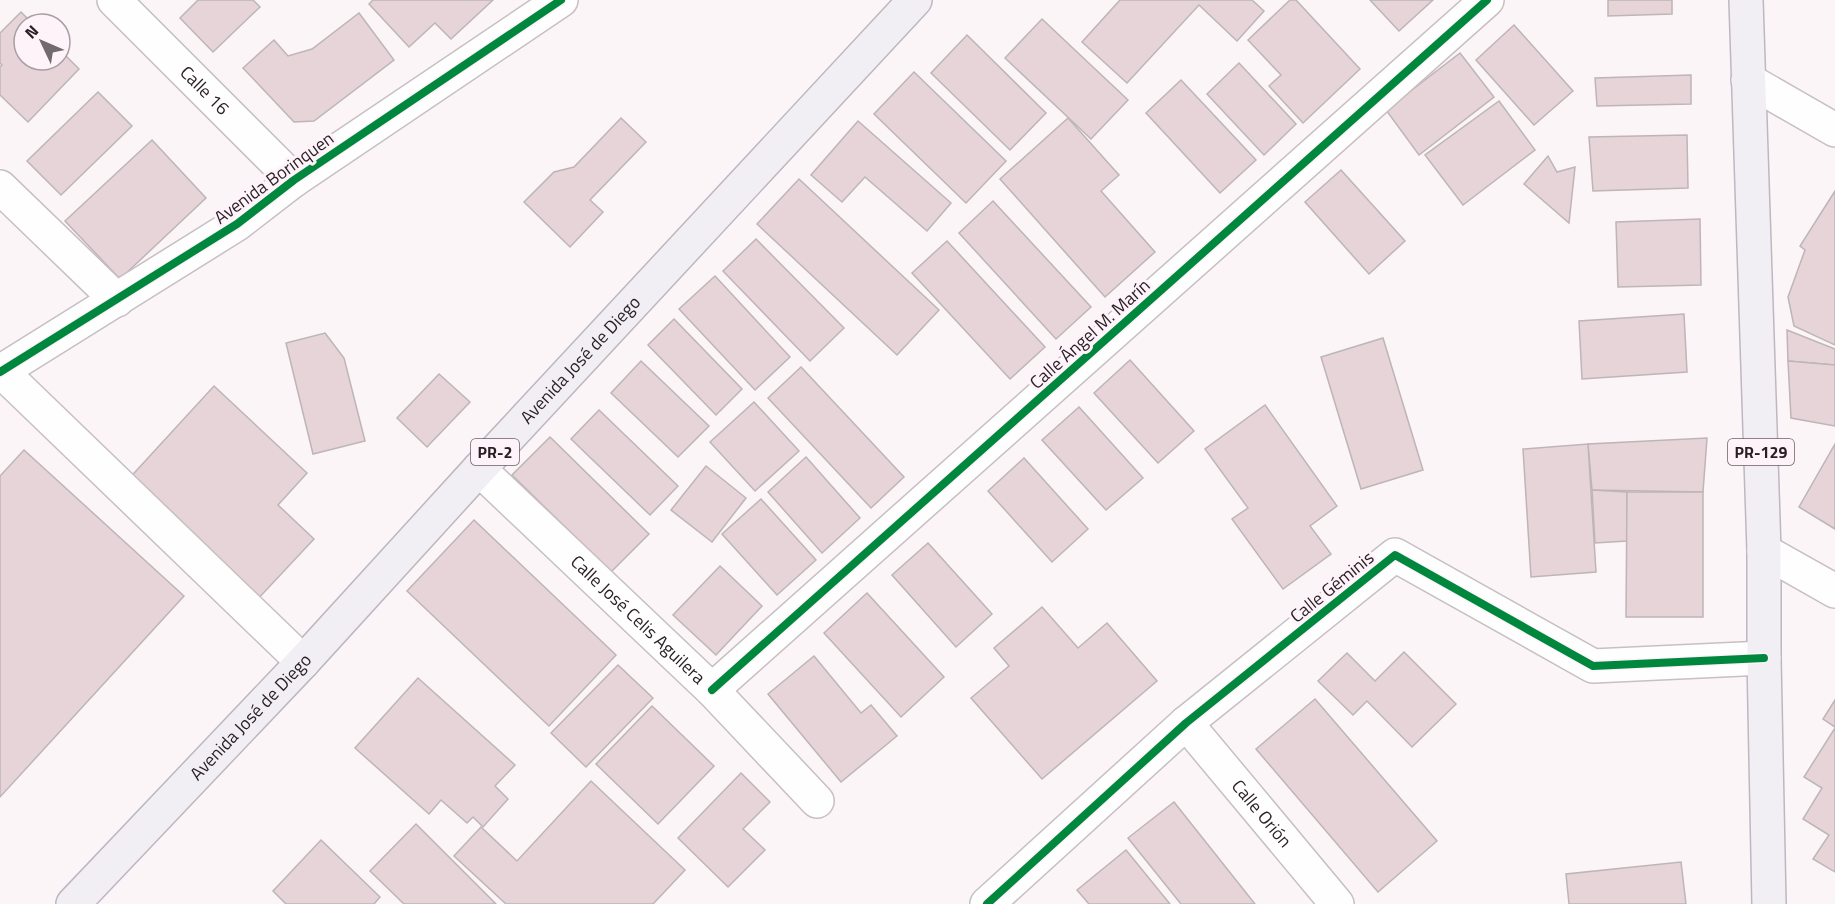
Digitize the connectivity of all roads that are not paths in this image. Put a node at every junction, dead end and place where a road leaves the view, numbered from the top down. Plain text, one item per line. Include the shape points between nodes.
1 (114, 0) edge
2 (561, 0) edge
3 (915, 0) edge
4 (1487, 0) edge
5 (1746, 0) edge
6 (1748, 80) junction
7 (1835, 130) edge
8 (294, 180) junction
9 (0, 187) edge
10 (117, 300) junction
11 (1, 371) edge
12 (479, 469) junction
13 (1764, 551) junction
14 (1835, 591) edge
15 (1764, 658) junction
16 (303, 662) junction
17 (712, 690) junction
18 (1186, 723) junction
19 (818, 801) dead end
20 (73, 904) edge
21 (987, 904) edge
22 (1337, 904) edge
23 (1768, 904) edge

1 - 8 street, Calle 16
2 - 8 street, Avenida Borinquen
3 - 12 main road, Avenida José de Diego / PR-2
4 - 17 street, Calle Ángel M. Marín
5 - 6 main road, PR-129
6 - 7 street
6 - 13 main road, PR-129
8 - 10 street, Avenida Borinquen via 237,224
9 - 10 street
10 - 11 street, Avenida Borinquen
11 - 16 street
12 - 16 main road, Avenida José de Diego / PR-2
12 - 17 street, Calle José Celis Aguilera
13 - 14 street
13 - 15 main road, PR-129
15 - 18 street, Calle Géminis via 1593,666 1395,555
15 - 23 main road, PR-129
16 - 20 main road, Avenida José de Diego / PR-2
17 - 19 street, Calle José Celis Aguilera
18 - 21 street, Calle Géminis
18 - 22 street, Calle Orión

